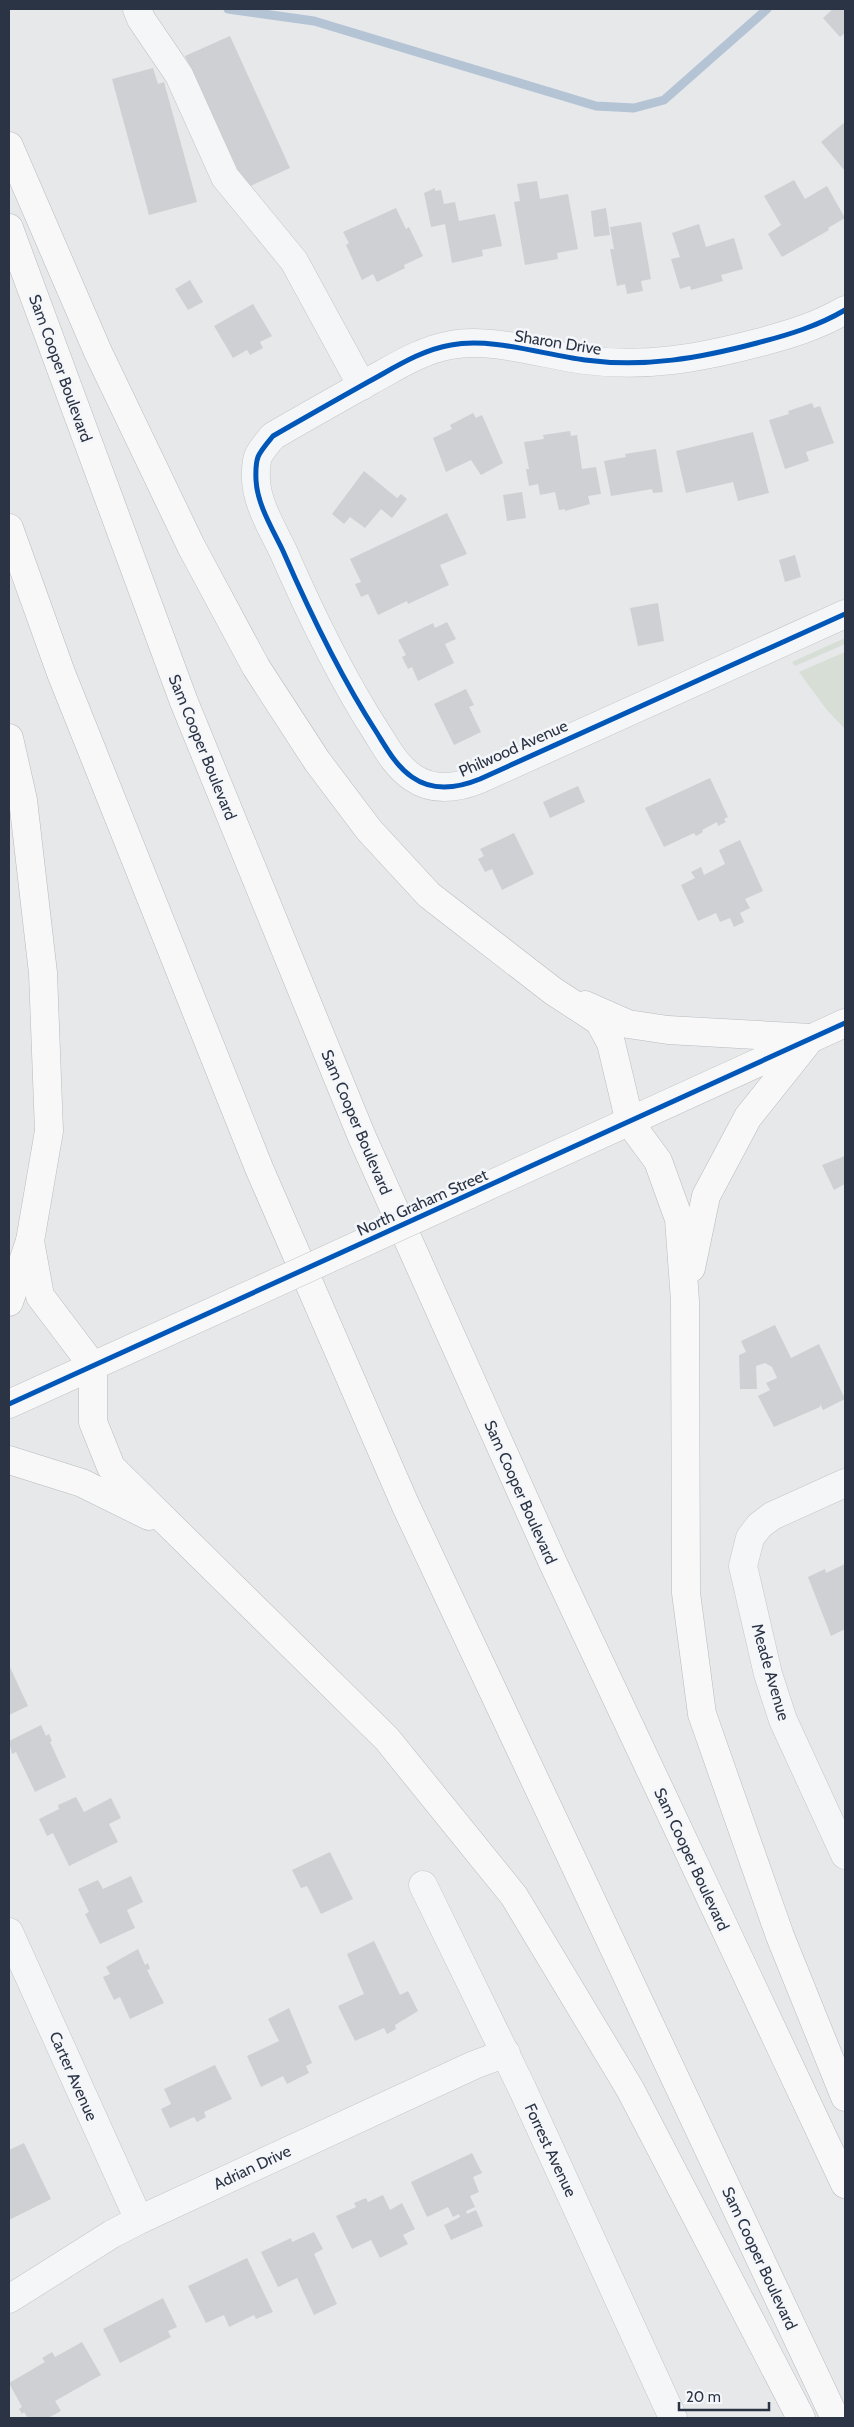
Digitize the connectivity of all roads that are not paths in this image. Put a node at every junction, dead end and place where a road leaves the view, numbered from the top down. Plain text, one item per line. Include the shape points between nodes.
1 (139, 14) edge
2 (9, 146) edge
3 (9, 228) edge
4 (845, 310) edge
5 (362, 386) junction
6 (258, 453) joint
7 (9, 528) edge
8 (845, 614) edge
9 (9, 738) edge
10 (553, 991) junction
11 (845, 1023) edge
12 (811, 1038) junction
13 (630, 1123) junction
14 (30, 1240) junction
15 (685, 1301) junction
16 (9, 1302) edge
17 (93, 1366) junction
18 (9, 1404) edge
19 (9, 1460) edge
20 (845, 1483) edge
21 (169, 1526) junction
22 (845, 1855) edge
23 (423, 1885) dead end
24 (9, 1932) edge
25 (506, 2053) junction
26 (845, 2096) edge
27 (845, 2184) edge
28 (139, 2220) junction
29 (9, 2299) edge
30 (673, 2418) edge
31 (801, 2418) edge
32 (836, 2418) edge

1 - 5 street via 179,75 225,177 294,261
2 - 10 main road via 98,352 186,537 256,667 317,761 369,830 429,895
3 - 27 main road, Sam Cooper Boulevard via 184,702 362,1137 553,1563
4 - 5 street, Sharon Drive via 794,333 709,356 662,363 620,364 517,348 468,343 451,345 407,360
5 - 6 street, Sharon Drive via 273,436
6 - 8 street, Philwood Avenue via 256,482 300,591 359,706 395,762 427,786 462,786 480,779
7 - 32 main road, Sam Cooper Boulevard via 61,673 258,1168 389,1467
9 - 14 main road via 23,800 43,993 49,1131
10 - 12 main road via 628,1024 708,1034
10 - 13 main road via 599,1021 611,1043
11 - 12 main road, North Graham Street
12 - 13 main road, North Graham Street
12 - 15 main road via 748,1117 706,1196
13 - 15 main road via 658,1161 679,1219
13 - 17 main road, North Graham Street, bridge
14 - 16 main road
14 - 17 main road via 40,1296
15 - 26 main road via 686,1593 702,1714 780,1936
17 - 18 main road, North Graham Street
17 - 21 main road via 94,1422 111,1467
19 - 21 main road via 82,1483
20 - 22 street, Meade Avenue via 772,1516 759,1526 750,1538 743,1566 768,1674 783,1720
21 - 31 main road via 387,1739 514,1896 630,2088
23 - 25 street, Forrest Avenue
24 - 28 street, Carter Avenue
25 - 28 street, Adrian Drive
25 - 30 street, Forrest Avenue
28 - 29 street, Adrian Drive

